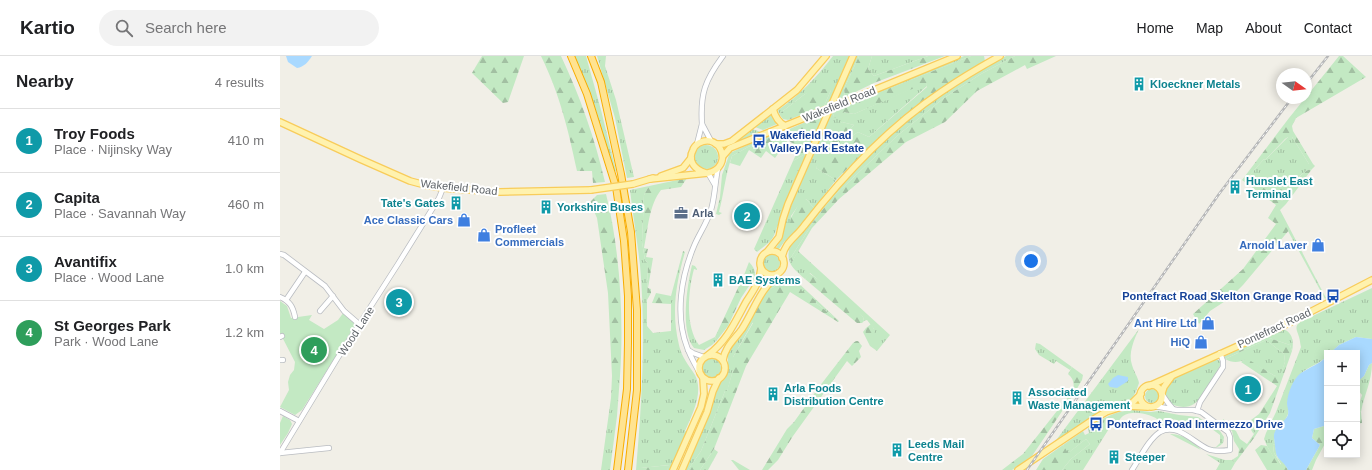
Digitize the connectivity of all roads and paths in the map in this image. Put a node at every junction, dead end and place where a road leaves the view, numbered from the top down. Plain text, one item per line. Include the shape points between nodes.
1 (570, 56) edge
2 (591, 56) edge
3 (724, 56) edge
4 (826, 56) edge
5 (853, 56) edge
6 (957, 56) edge
7 (1000, 56) edge
8 (773, 109) junction
9 (280, 122) edge
10 (702, 124) junction
11 (785, 126) junction
12 (713, 142) junction
13 (697, 144) junction
14 (723, 156) junction
15 (691, 158) junction
16 (718, 168) junction
17 (707, 173) junction
18 (650, 179) junction
19 (715, 185) junction
20 (443, 188) junction
21 (767, 252) junction
22 (280, 254) edge
23 (782, 258) junction
24 (761, 268) junction
25 (305, 272) junction
26 (777, 274) junction
27 (1372, 280) edge
28 (333, 296) junction
29 (280, 297) edge
30 (286, 300) junction
31 (320, 312) dead end
32 (295, 317) dead end
33 (360, 324) junction
34 (687, 349) junction
35 (1220, 353) junction
36 (706, 356) junction
37 (723, 360) junction
38 (699, 372) junction
39 (1175, 373) junction
40 (703, 378) junction
41 (719, 378) junction
42 (1149, 386) junction
43 (1141, 394) junction
44 (1162, 394) junction
45 (1125, 406) junction
46 (1152, 406) junction
47 (1173, 409) junction
48 (280, 411) edge
49 (1197, 411) junction
50 (299, 422) junction
51 (329, 448) dead end
52 (280, 453) edge
53 (617, 470) edge
54 (628, 470) edge
55 (673, 470) edge
56 (682, 470) edge
57 (1018, 470) edge
58 (1132, 470) edge

1 - 53 highway via 590,101 616,187 624,241 628,366
2 - 54 highway via 601,82 621,174 630,232 637,310 637,390
3 - 10 street via 704,88
4 - 8 main road via 796,90
5 - 21 main road via 788,204 779,237
6 - 11 main road, Wakefield Road, bridge
7 - 23 main road via 939,93 896,127 831,192 785,247
8 - 11 main road via 780,124
8 - 12 main road via 732,141 724,144
9 - 20 main road, Wakefield Road via 410,181
10 - 12 street
10 - 13 street
11 - 14 main road, Wakefield Road via 730,148
12 - 13 main road via 704,141
12 - 14 main road via 720,147
13 - 15 main road, Wakefield Road
14 - 16 main road
15 - 17 main road via 700,172
15 - 18 main road, Wakefield Road via 683,168
16 - 17 main road, Wakefield Road
16 - 19 street
17 - 18 main road, Wakefield Road
17 - 19 street
18 - 20 main road, Wakefield Road, bridge via 591,190 500,192
19 - 34 street via 711,211 691,253 684,280 681,310
20 - 33 street, Wood Lane
21 - 23 main road via 776,252
21 - 24 main road via 760,261
22 - 25 street
23 - 26 main road via 783,268
24 - 26 main road via 766,274
24 - 36 main road via 758,284 733,327 722,342
25 - 28 street via 325,286
25 - 30 street
26 - 37 main road via 765,287 741,329 727,347
27 - 35 main road, Pontefract Road
28 - 31 street
28 - 33 street via 344,311
29 - 30 street
30 - 32 street
33 - 50 street, Wood Lane
34 - 36 street
34 - 38 street
35 - 39 main road, Pontefract Road
35 - 49 street via 1224,361 1223,367
36 - 37 main road via 714,354
36 - 38 main road via 698,364
37 - 41 main road via 725,368
38 - 40 main road
39 - 42 main road, Pontefract Road
39 - 44 main road
40 - 41 main road via 713,381
40 - 55 main road via 704,394 701,407
41 - 56 main road
42 - 43 main road via 1143,389
42 - 44 main road via 1155,386
43 - 45 main road via 1134,402
43 - 46 main road via 1144,404
44 - 46 main road via 1161,400
44 - 47 street
45 - 46 main road
45 - 57 main road via 1106,412
46 - 47 street
47 - 49 street
48 - 50 street
49 - 58 street via 1228,432 1230,450 1208,449 1182,433 1168,430 1154,438
50 - 52 street, Wood Lane
51 - 52 street

